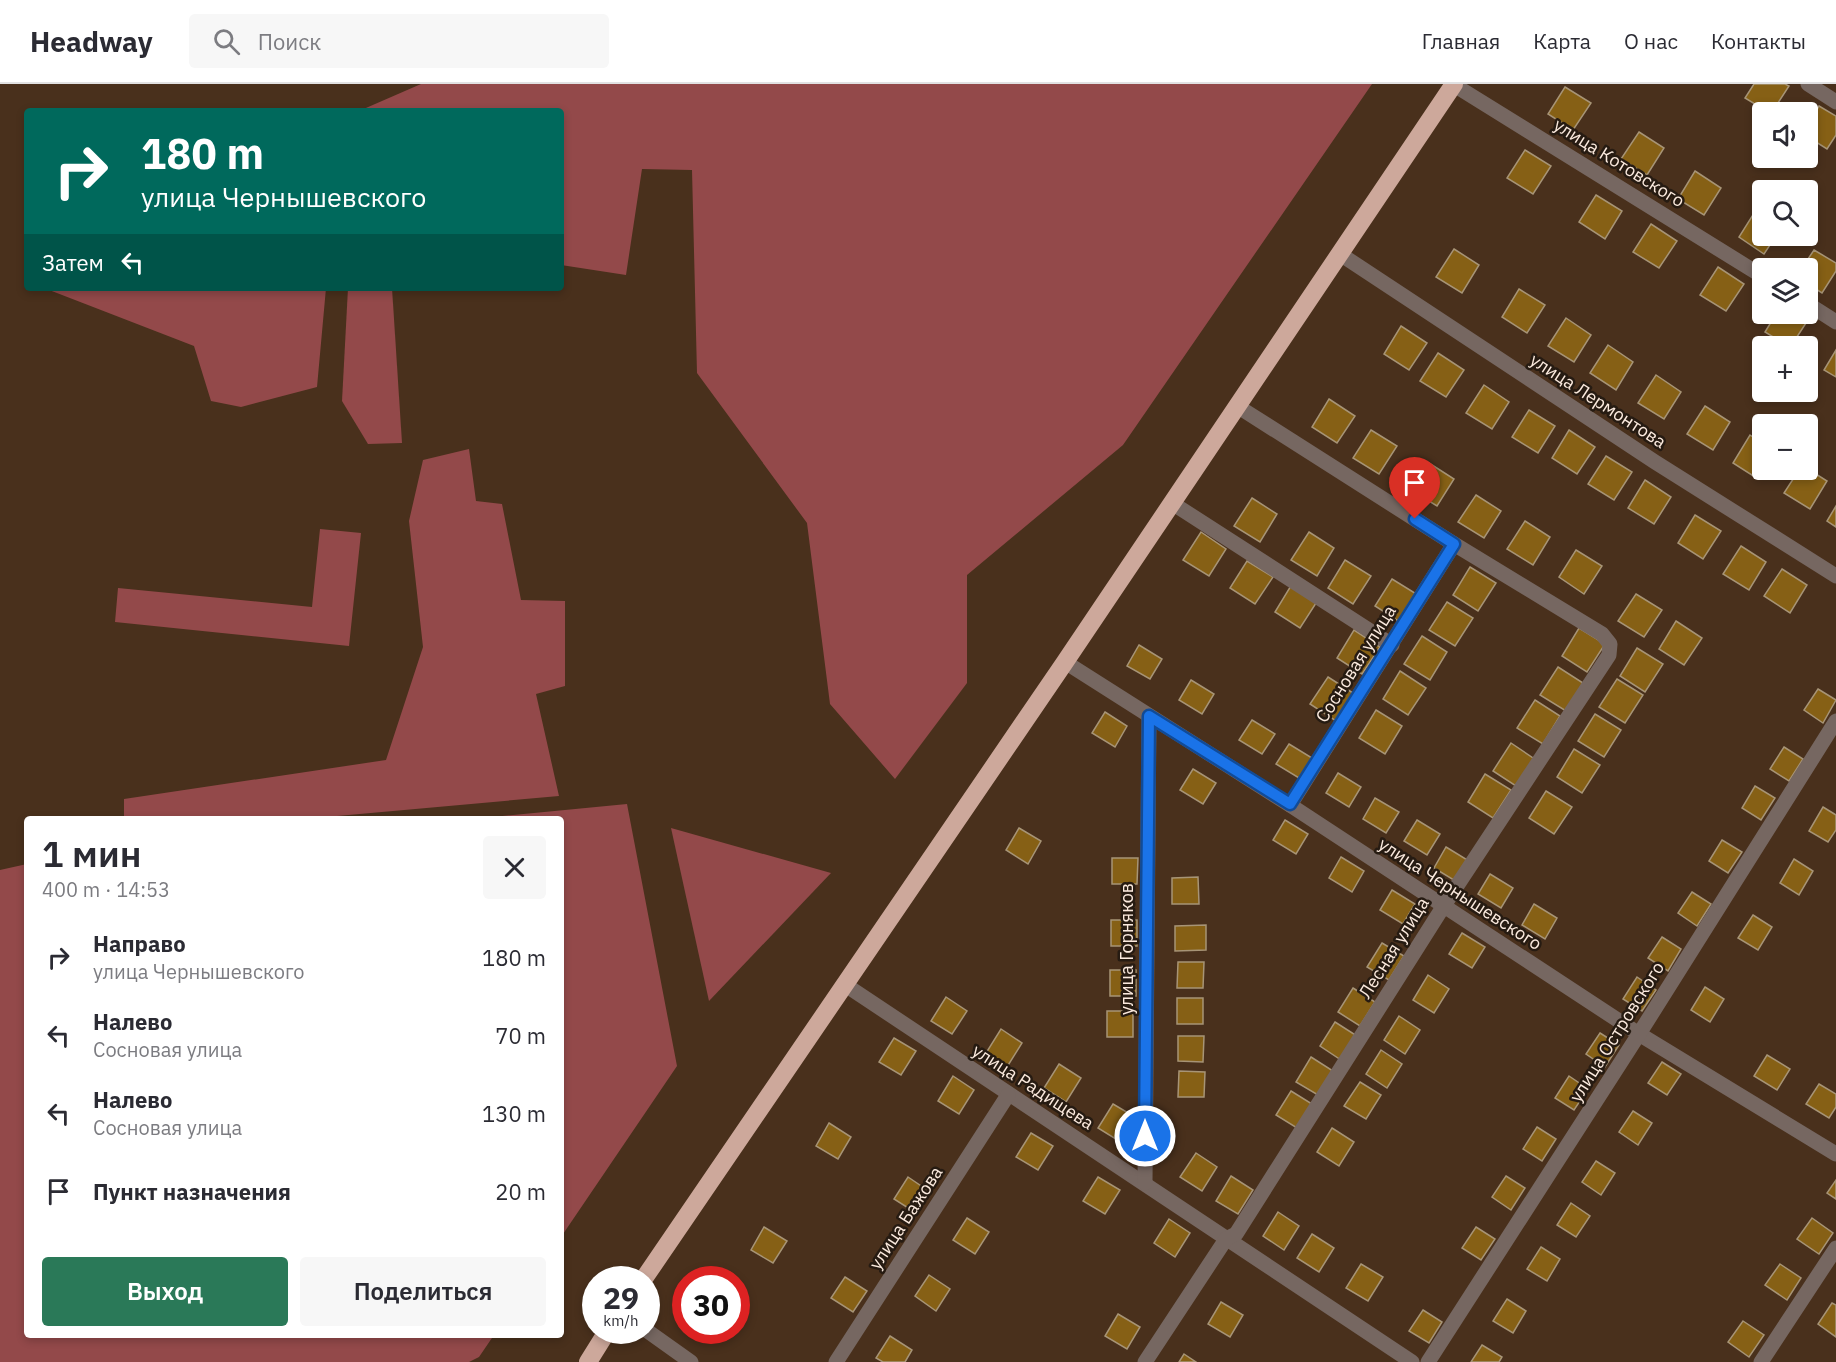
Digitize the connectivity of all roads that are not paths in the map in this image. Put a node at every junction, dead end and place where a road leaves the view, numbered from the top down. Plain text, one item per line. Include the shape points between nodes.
1 (1454, 84) edge
2 (1808, 84) edge
3 (1836, 102) edge
4 (1340, 255) junction
5 (1752, 270) edge
6 (1818, 310) edge
7 (1836, 322) edge
8 (1237, 406) junction
9 (1172, 503) junction
10 (1454, 544) junction
11 (1836, 576) edge
12 (1392, 645) junction
13 (1065, 662) junction
14 (1149, 716) junction
15 (1836, 722) edge
16 (1290, 804) junction
17 (1443, 907) junction
18 (844, 984) junction
19 (1639, 1034) junction
20 (1008, 1095) junction
21 (1836, 1154) edge
22 (1145, 1183) junction
23 (1226, 1239) junction
24 (1836, 1248) edge
25 (653, 1266) edge
26 (660, 1340) edge
27 (599, 1344) edge
28 (588, 1362) edge
29 (691, 1362) edge
30 (836, 1362) edge
31 (1145, 1362) edge
32 (1412, 1362) edge
33 (1428, 1362) edge
34 (1761, 1362) edge

1 - 4 highway
1 - 5 street, улица Котовского
2 - 3 street
4 - 8 highway
4 - 11 street, улица Лермонтова
6 - 7 street
8 - 9 highway
8 - 10 street
9 - 12 street
9 - 13 highway
10 - 12 street, Сосновая улица
10 - 17 street, Лесная улица via 1602,634 1610,644 1609,655
12 - 16 street, Сосновая улица
13 - 14 street, улица Чернышевского
13 - 18 highway
14 - 16 street, улица Чернышевского
14 - 22 street, улица Горняков
15 - 19 street, улица Островского
16 - 17 street, улица Чернышевского
17 - 19 street, улица Чернышевского
17 - 23 street, Лесная улица via 1236,1234
18 - 20 street, улица Радищева
18 - 25 highway
19 - 21 street, улица Чернышевского
19 - 33 street, улица Островского
20 - 22 street, улица Радищева
20 - 30 street, улица Бажова
22 - 23 street, улица Радищева
23 - 31 street
23 - 32 street, улица Радищева
24 - 34 street
26 - 29 street
27 - 28 highway

